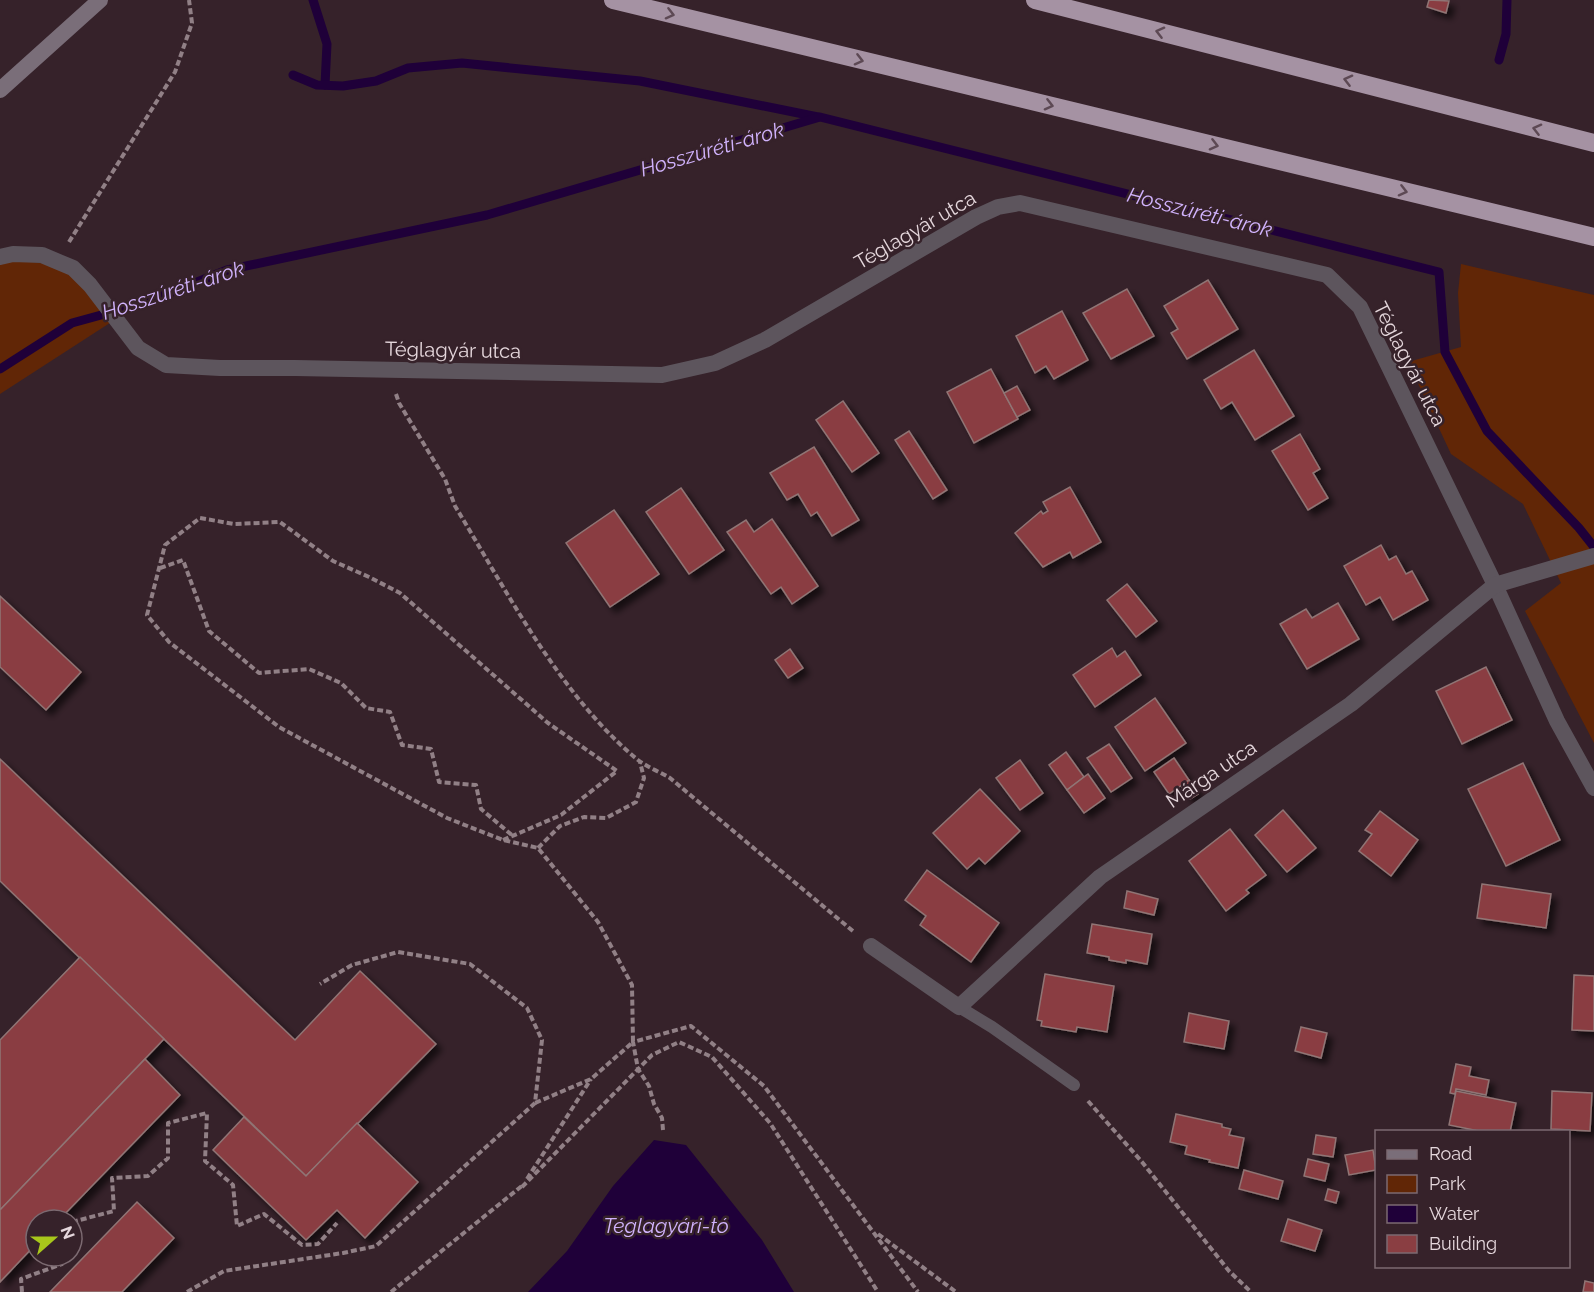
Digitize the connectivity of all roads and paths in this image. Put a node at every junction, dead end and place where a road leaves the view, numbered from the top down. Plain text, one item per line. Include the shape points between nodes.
1 (100, 0) edge
2 (189, 0) edge
3 (613, 0) edge
4 (1035, 0) edge
5 (0, 90) edge
6 (1594, 143) edge
7 (1594, 237) edge
8 (0, 257) edge
9 (57, 262) junction
10 (384, 370) junction
11 (1594, 556) edge
12 (159, 568) junction
13 (1495, 585) junction
14 (640, 761) junction
15 (1594, 788) edge
16 (513, 836) junction
17 (503, 840) junction
18 (538, 848) junction
19 (871, 946) joint
20 (320, 984) dead end
21 (959, 1007) junction
22 (633, 1042) junction
23 (638, 1069) junction
24 (591, 1079) junction
25 (1074, 1085) joint
26 (535, 1103) junction
27 (663, 1130) dead end
28 (522, 1187) junction
29 (84, 1219) edge
30 (337, 1223) dead end
31 (872, 1230) junction
32 (51, 1268) edge
33 (22, 1292) edge
34 (187, 1292) edge
35 (390, 1292) edge
36 (878, 1292) edge
37 (918, 1292) edge
38 (956, 1292) edge
39 (1251, 1292) edge

1 - 5 main road
2 - 9 path via 192,23 175,72
3 -> 7 highway
6 -> 4 highway
8 - 9 street, Téglagyár utca via 42,255
9 - 10 street, Téglagyár utca via 73,268 90,285 138,348 166,365
10 - 13 street, Téglagyár utca via 662,375 715,363 765,340 976,217 1020,203 1327,275 1360,307
10 - 14 path via 399,403 445,479 455,506 549,660 606,730
11 - 13 street
12 - 16 path via 183,560 210,631 259,673 309,669 341,683 366,708 390,712 402,745 431,749 439,782 476,785 481,809
12 - 16 path via 165,545 200,518 234,524 280,522 333,561 400,593 548,723 617,771 561,815
12 - 17 path via 147,615 169,642 279,727 447,818
13 - 15 street, Téglagyár utca via 1557,721
13 - 21 street, Márga utca via 1351,704 1100,877
14 - 18 path via 644,778 636,802 606,818 584,817 561,826
14 - 19 path via 670,777
16 - 17 path
17 - 18 path
18 - 22 path via 598,922 632,985
19 - 21 street
20 - 26 path via 352,964 398,952 470,964 527,1008 542,1040
21 - 25 lane
22 - 23 path
22 - 24 path
22 - 31 path via 691,1026 764,1086
23 - 27 path via 649,1086
23 - 28 path
23 - 36 path via 652,1055 679,1042 712,1057 770,1123
24 - 26 path
24 - 28 path
25 - 39 path via 1229,1271
26 - 34 path via 376,1246 224,1271
28 - 35 path
29 - 30 path via 114,1211 112,1178 148,1176 168,1158 168,1123 207,1113 205,1161 233,1185 237,1226 264,1214 302,1245 318,1244
31 - 37 path
31 - 38 path
32 - 33 path via 21,1279

